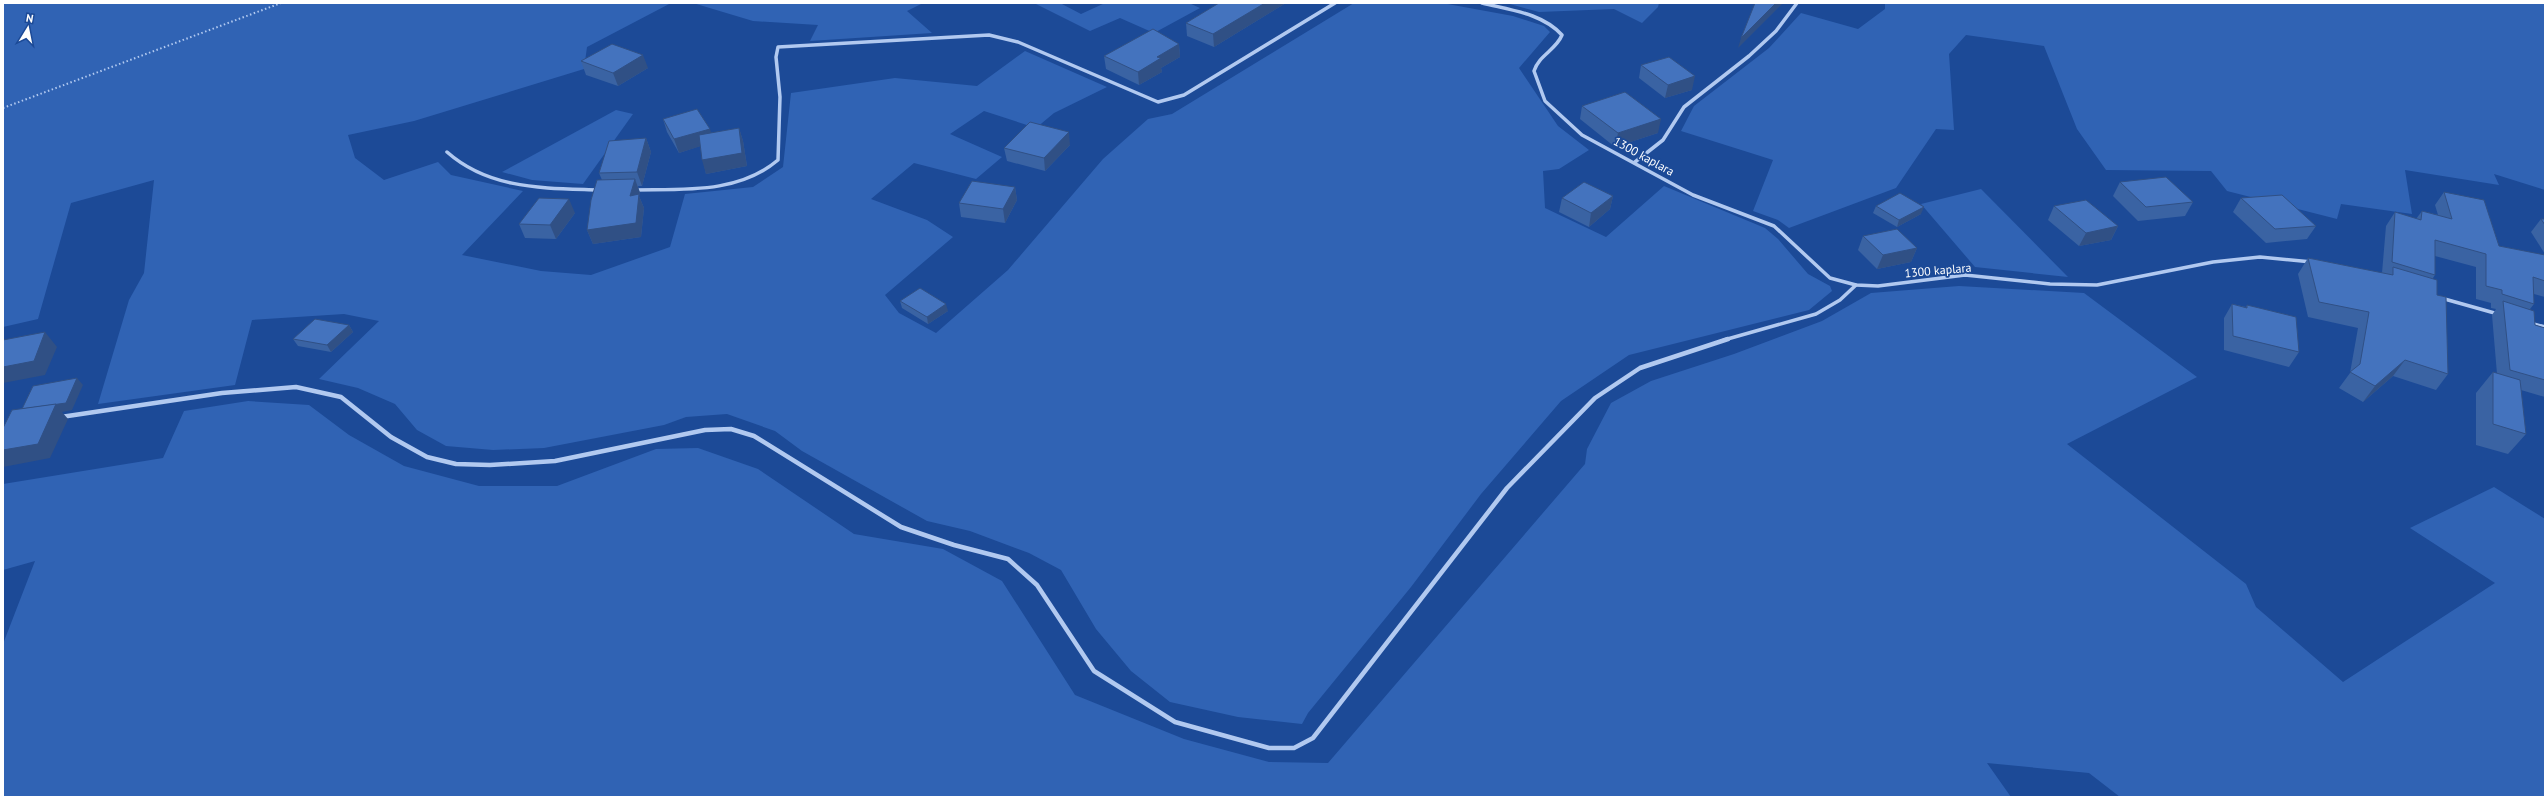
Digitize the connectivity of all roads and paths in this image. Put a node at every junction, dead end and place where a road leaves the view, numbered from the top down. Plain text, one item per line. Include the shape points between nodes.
1 (281, 3) edge
2 (1335, 3) edge
3 (1482, 3) edge
4 (1797, 3) edge
5 (3, 108) edge
6 (447, 152) dead end
7 (1635, 162) junction
8 (607, 190) edge
9 (630, 190) edge
10 (2320, 264) edge
11 (1856, 285) junction
12 (2432, 295) edge
13 (2501, 315) dead end
14 (2523, 321) edge
15 (2545, 327) edge
16 (54, 418) edge

1 - 5 path
2 - 9 street via 1184,95 1158,102 1049,54 1018,42 989,35 778,47 778,160 771,167 741,182 690,188
3 - 7 street, 1300 kaplara via 1543,19 1560,31 1562,35 1557,45 1535,65 1534,71 1545,101 1582,135
4 - 7 street via 1776,31 1749,56 1684,107 1663,140
6 - 8 street via 458,164 505,182 539,187
7 - 11 street, 1300 kaplara via 1713,204 1774,226 1830,278
10 - 11 street, 1300 kaplara via 2298,259 2260,257 2213,262 2097,285 2050,284 1965,275 1878,286
11 - 16 street via 1840,300 1816,314 1688,350 1640,368 1595,398 1507,488 1313,738 1294,748 1269,748 1175,722 1094,672 1037,585 1008,559 954,545 901,527 754,436 731,429 705,430 555,461 490,465 456,464 427,457 391,437 341,397 296,387 222,393
12 - 13 street
14 - 15 street

